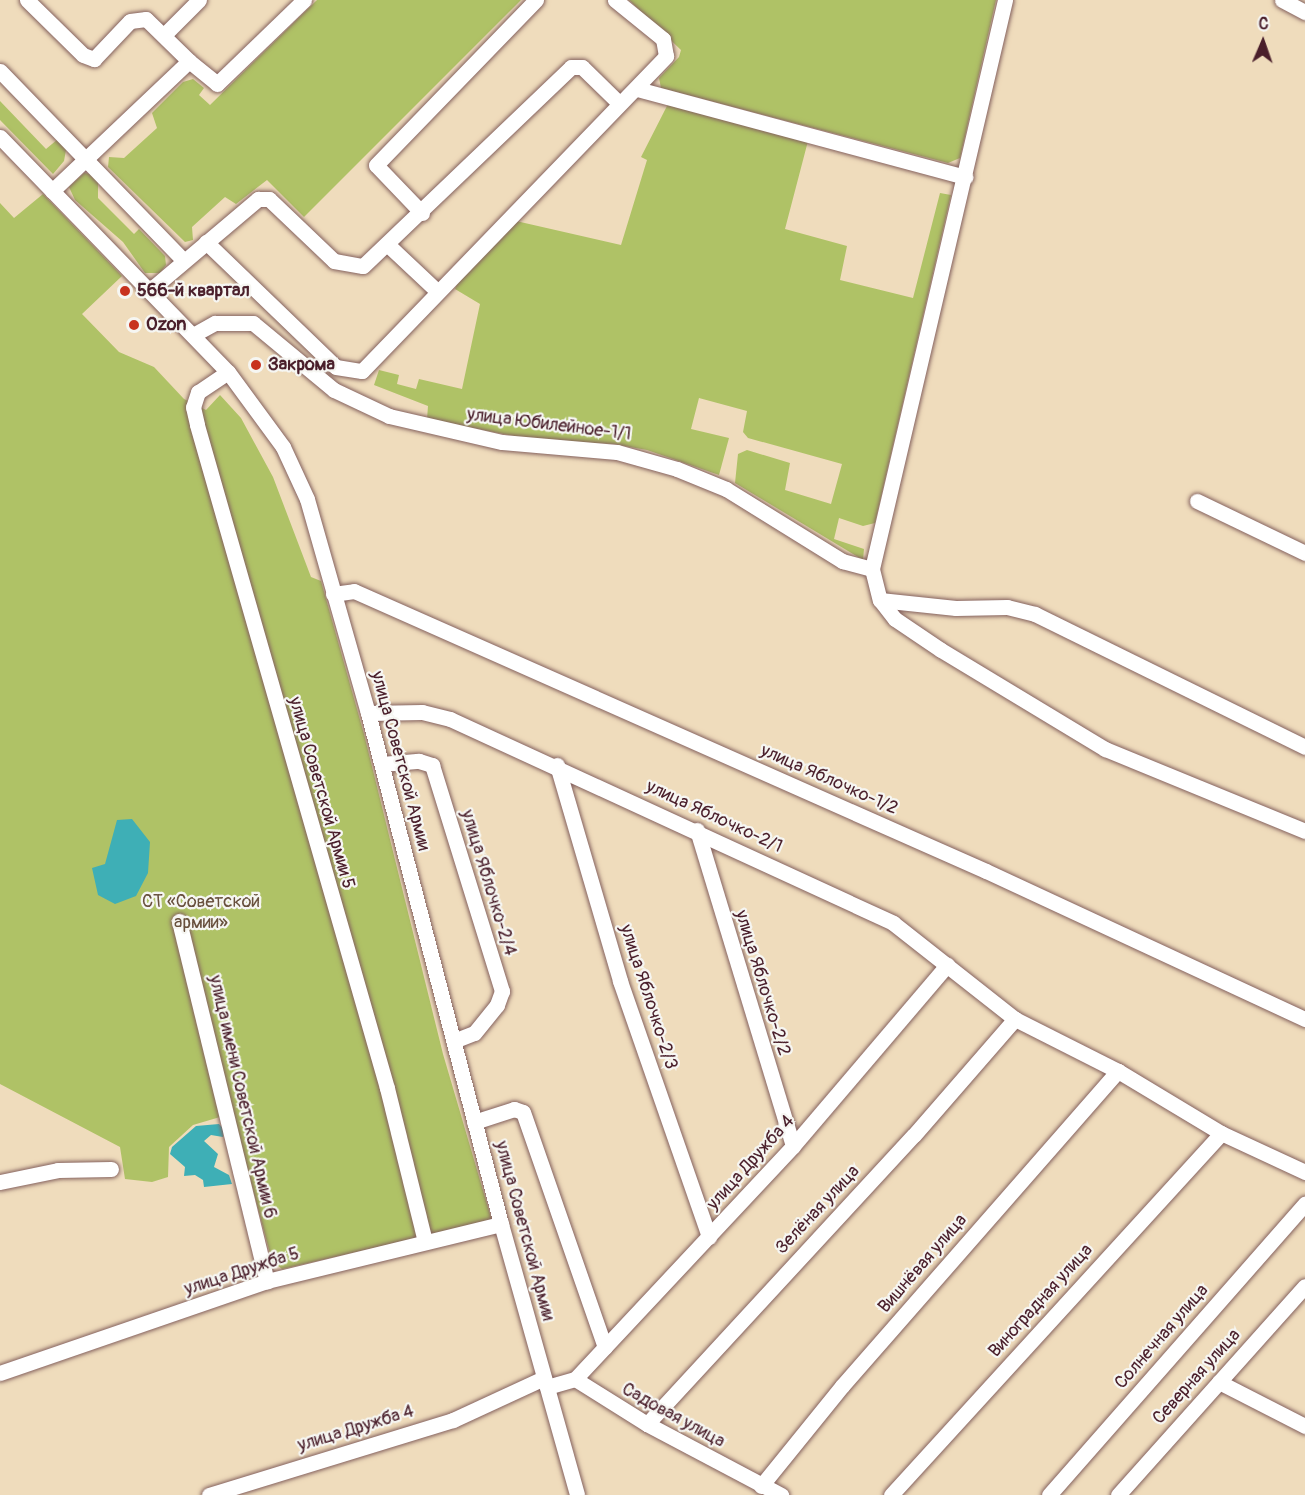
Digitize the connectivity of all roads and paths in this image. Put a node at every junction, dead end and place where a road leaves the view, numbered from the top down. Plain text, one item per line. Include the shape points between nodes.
1 (27, 0) edge
2 (199, 0) edge
3 (304, 0) edge
4 (536, 0) edge
5 (615, 0) edge
6 (1005, 0) edge
7 (1282, 0) edge
8 (1305, 12) edge
9 (165, 34) junction
10 (189, 61) junction
11 (0, 71) edge
12 (637, 89) junction
13 (619, 104) junction
14 (0, 137) edge
15 (87, 159) junction
16 (965, 177) junction
17 (52, 190) junction
18 (422, 213) junction
19 (206, 242) junction
20 (388, 245) junction
21 (183, 260) junction
22 (149, 291) junction
23 (437, 291) junction
24 (193, 335) junction
25 (228, 372) junction
26 (1197, 501) dead end
27 (1305, 554) edge
28 (872, 568) junction
29 (333, 594) junction
30 (880, 600) junction
31 (368, 713) junction
32 (1305, 747) edge
33 (382, 764) junction
34 (558, 765) junction
35 (697, 830) junction
36 (1305, 831) edge
37 (179, 921) dead end
38 (948, 965) junction
39 (1015, 1019) junction
40 (1305, 1019) edge
41 (453, 1041) junction
42 (1118, 1071) junction
43 (474, 1122) junction
44 (1221, 1132) junction
45 (793, 1146) junction
46 (111, 1169) dead end
47 (1305, 1172) edge
48 (0, 1182) edge
49 (1305, 1204) edge
50 (501, 1224) junction
51 (709, 1237) junction
52 (424, 1241) junction
53 (267, 1281) junction
54 (1305, 1286) edge
55 (605, 1347) junction
56 (0, 1373) edge
57 (574, 1379) junction
58 (546, 1382) junction
59 (1219, 1382) junction
60 (646, 1424) junction
61 (1305, 1426) edge
62 (761, 1486) junction
63 (209, 1495) edge
64 (577, 1495) edge
65 (782, 1495) edge
66 (891, 1495) edge
67 (1049, 1495) edge
68 (1118, 1495) edge

1 - 9 street via 83,55 94,59 130,21 146,19
2 - 9 street
3 - 10 street via 217,84
4 - 18 street via 376,165
5 - 12 street via 663,39 666,57
6 - 16 street
7 - 8 street
9 - 10 street
10 - 15 street
11 - 15 street
12 - 13 street
12 - 16 street
13 - 18 street via 582,67 571,67
13 - 23 street
14 - 17 street, улица Советской Армии
15 - 17 street
15 - 21 street
16 - 28 street
17 - 22 street, улица Советской Армии
18 - 20 street
19 - 20 street via 258,199 269,199 334,261 363,266
19 - 21 street
19 - 23 street via 336,366 362,371
20 - 23 street
21 - 22 street
22 - 24 street, улица Советской Армии
24 - 25 street, улица Советской Армии
24 - 28 street, улица Юбилейное-1/1 via 215,323 253,323 334,390 388,416 502,442 617,452 677,469 726,489 842,561
25 - 29 street, улица Советской Армии via 283,447 307,500
25 - 52 street, улица Советской Армии 5 via 198,392 193,407 197,425 387,1088
26 - 27 street
28 - 30 street
29 - 31 street, улица Советской Армии
29 - 40 street, улица Яблочко-1/2 via 354,591 975,867
30 - 32 street via 1007,608 1035,614
30 - 36 street via 896,619 941,650 1105,749
31 - 33 street, улица Советской Армии
31 - 34 street, улица Яблочко-2/1 via 422,712 450,719
33 - 41 street, улица Советской Армии
33 - 41 street, улица Яблочко-2/4 via 419,760 432,765 502,991 497,1005 474,1033
34 - 35 street, улица Яблочко-2/1
34 - 51 street, улица Яблочко-2/3 via 620,981
35 - 38 street, улица Яблочко-2/1 via 893,923
35 - 45 street, улица Яблочко-2/2
37 - 53 street, улица имени Советской Армии 6
38 - 39 street, улица Яблочко-2/1
38 - 45 street, улица Дружба 4
39 - 42 street
39 - 60 street, Зелёная улица via 914,1135
41 - 43 street, улица Советской Армии
42 - 44 street
42 - 62 street, Вишнёвая улица via 842,1386
43 - 50 street, улица Советской Армии
43 - 55 street via 514,1109 523,1112
44 - 47 street
44 - 66 street, Виноградная улица
45 - 51 street, улица Дружба 4
46 - 48 street via 58,1170
49 - 67 street, Солнечная улица
50 - 52 street, улица Дружба 5
50 - 58 street, улица Советской Армии
51 - 55 street, улица Дружба 4
52 - 53 street, улица Дружба 5
53 - 56 street, улица Дружба 5
54 - 59 street, Северная улица
55 - 57 street, улица Дружба 4
57 - 58 street
57 - 60 street, Садовая улица
58 - 63 street, улица Дружба 4 via 453,1420
58 - 64 street, улица Советской Армии
59 - 61 street
59 - 68 street, Северная улица
60 - 62 street, Садовая улица
62 - 65 street, Садовая улица

